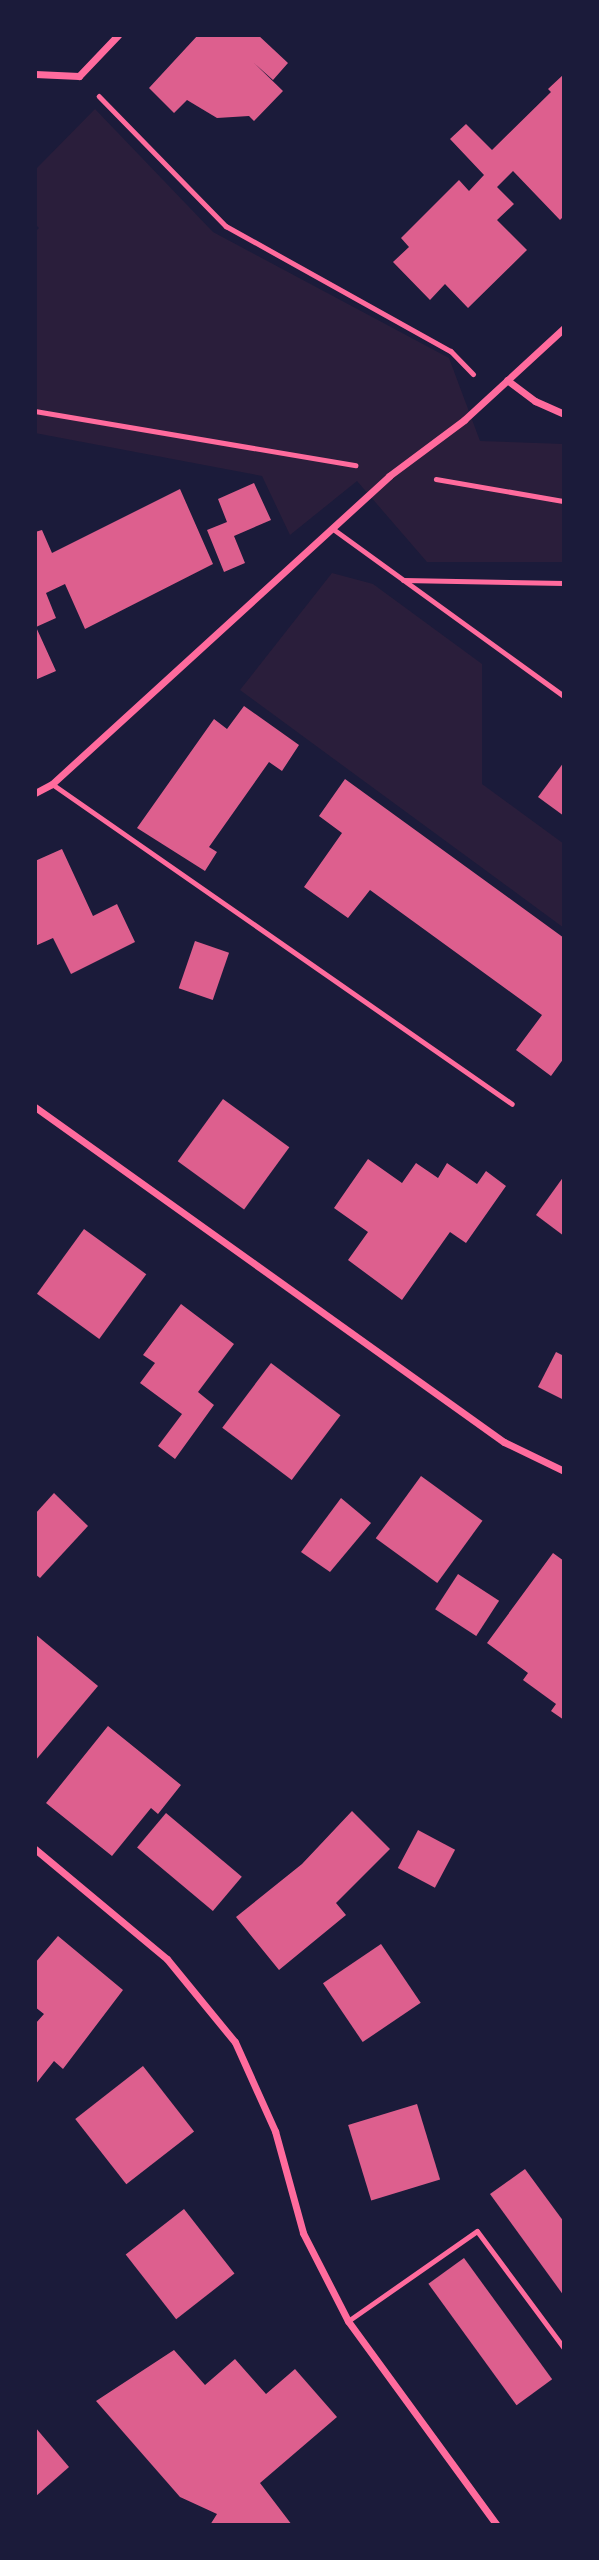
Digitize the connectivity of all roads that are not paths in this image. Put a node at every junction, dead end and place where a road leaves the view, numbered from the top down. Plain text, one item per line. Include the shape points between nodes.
1 (118, 35) edge
2 (35, 74) edge
3 (564, 328) edge
4 (507, 380) junction
5 (564, 414) edge
6 (332, 529) junction
7 (403, 580) junction
8 (564, 583) edge
9 (564, 696) edge
10 (52, 783) junction
11 (35, 793) edge
12 (512, 1104) dead end
13 (35, 1107) edge
14 (564, 1471) edge
15 (35, 1849) edge
16 (348, 2322) junction
17 (564, 2348) edge
18 (497, 2525) edge

1 - 2 street via 79,76
3 - 4 street
4 - 5 street via 535,401
4 - 6 street
6 - 7 lane
6 - 10 street
7 - 8 lane
7 - 9 lane
10 - 11 street
10 - 12 lane
13 - 14 street via 504,1442
15 - 16 street via 167,1959 235,2042 275,2131 303,2233
16 - 17 lane via 477,2231
16 - 18 street

